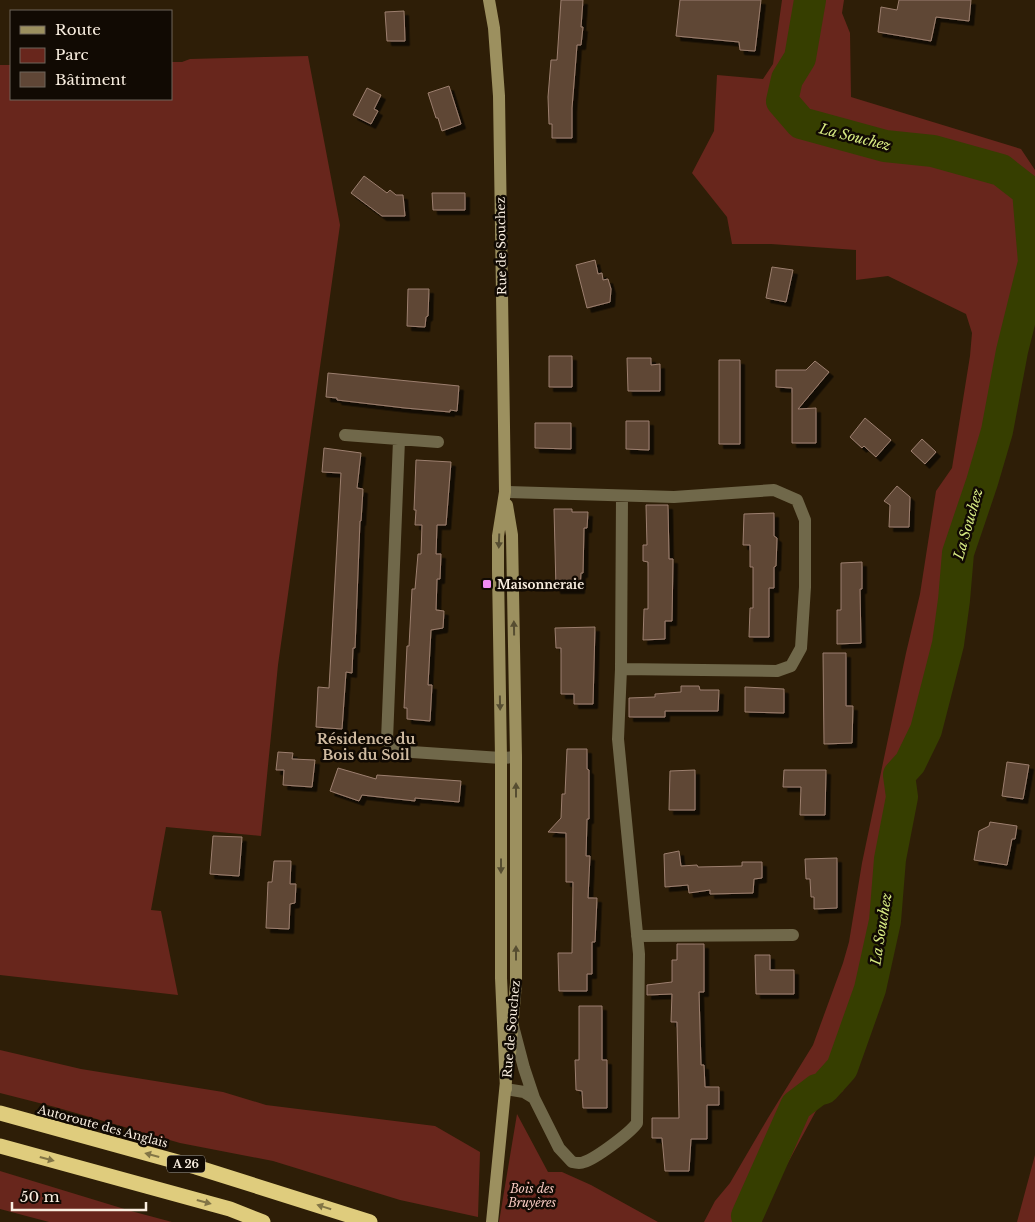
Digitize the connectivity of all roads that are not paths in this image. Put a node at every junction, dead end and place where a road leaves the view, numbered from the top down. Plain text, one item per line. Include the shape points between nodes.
1 (489, 0) edge
2 (345, 435) dead end
3 (399, 440) junction
4 (438, 442) dead end
5 (505, 492) junction
6 (622, 496) junction
7 (621, 669) junction
8 (501, 758) junction
9 (516, 758) junction
10 (792, 935) dead end
11 (637, 936) junction
12 (513, 1025) junction
13 (506, 1089) junction
14 (534, 1098) junction
15 (0, 1113) edge
16 (0, 1146) edge
17 (263, 1222) edge
18 (370, 1222) edge
19 (492, 1222) edge

1 - 5 main road, Rue de Souchez via 499,96
2 - 3 street
3 - 4 street
3 - 8 street via 387,740 397,751
5 - 6 street
5 -> 8 main road, Rue de Souchez via 498,536
9 -> 5 main road, Rue de Souchez via 512,535
6 - 7 street
6 - 7 street via 674,497 774,490 797,500 805,520 805,587 801,648 791,666 777,671
7 - 11 street via 618,739
8 - 9 street
8 -> 13 main road, Rue de Souchez via 501,978
12 -> 9 main road, Rue de Souchez via 516,983
10 - 11 street
11 - 14 street via 637,1123 584,1162 572,1162 559,1148
12 - 13 main road, Rue de Souchez
12 - 14 street
13 - 14 street via 524,1092
13 - 19 main road
18 -> 15 highway, Autoroute des Anglais / A 26 via 196,1167
16 -> 17 highway via 230,1209

